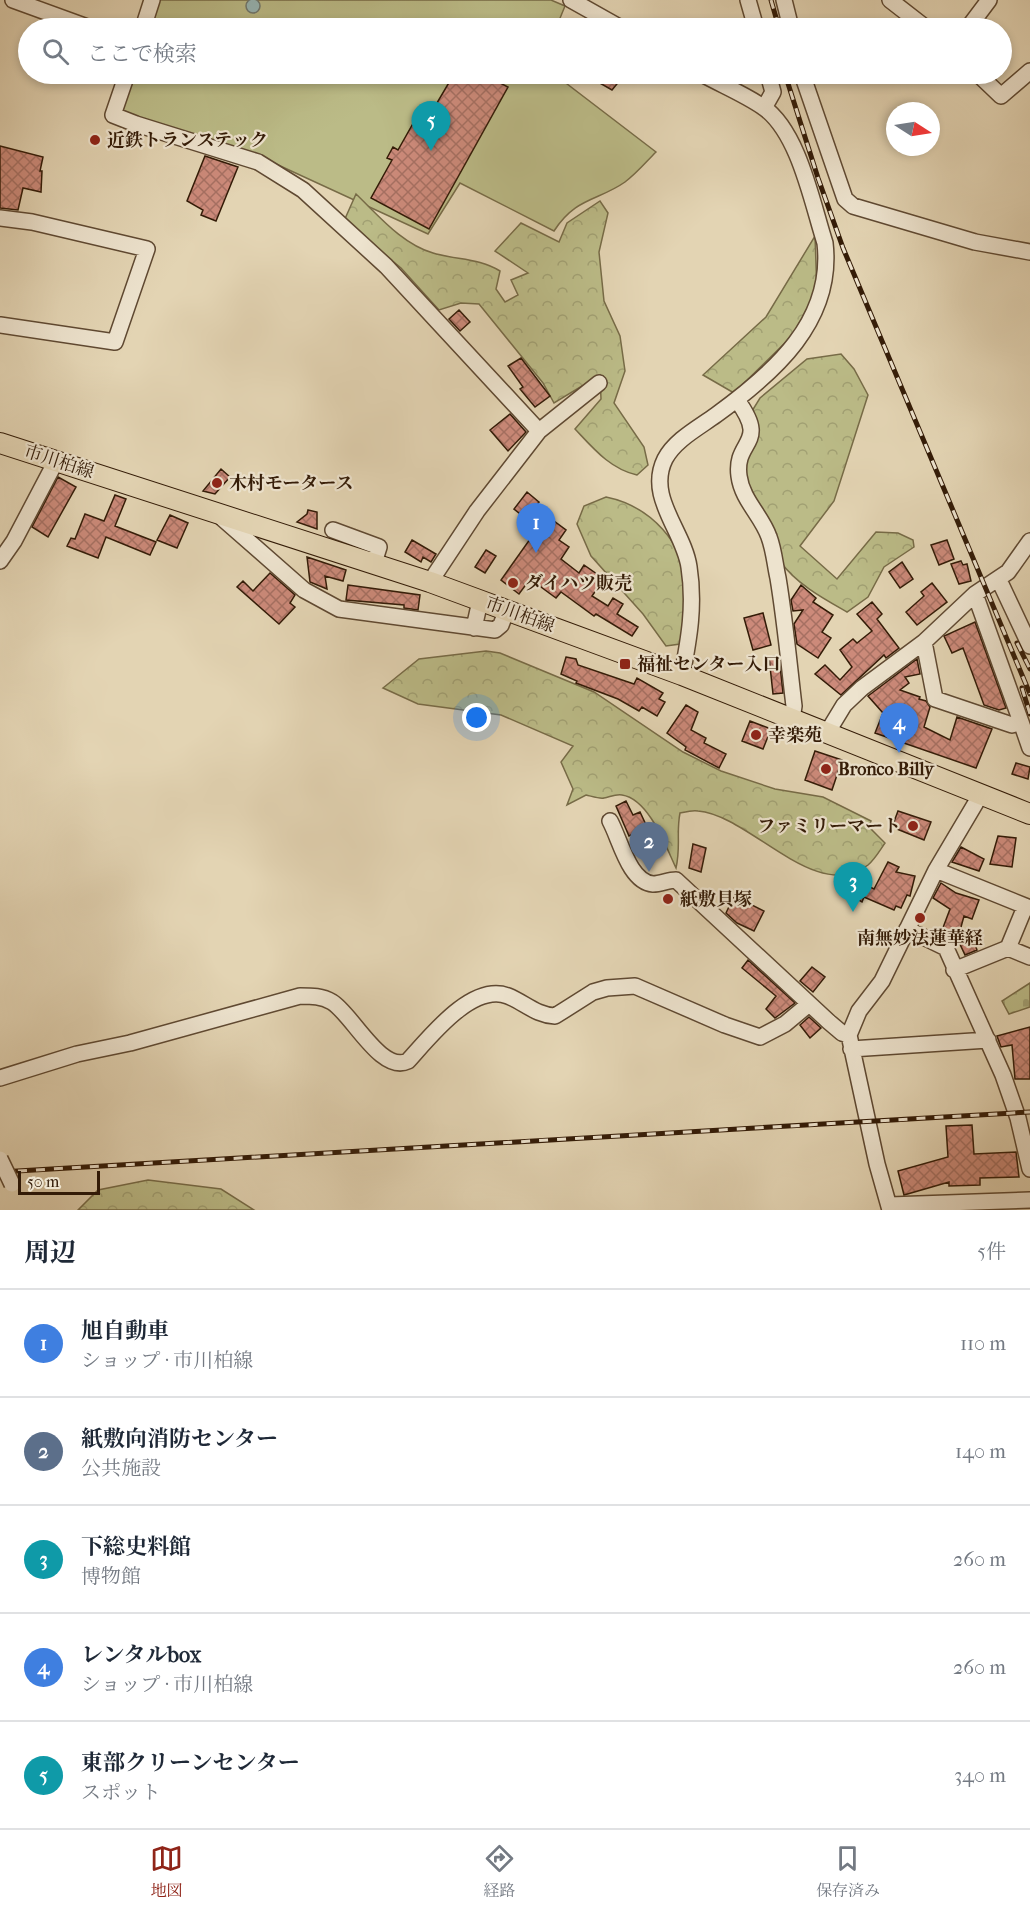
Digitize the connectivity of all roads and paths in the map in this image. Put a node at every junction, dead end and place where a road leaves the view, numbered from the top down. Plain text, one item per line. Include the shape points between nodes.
1 (13, 0) edge
2 (152, 0) edge
3 (571, 0) edge
4 (748, 0) edge
5 (784, 0) edge
6 (892, 0) edge
7 (989, 0) edge
8 (599, 7) edge
9 (62, 18) edge
10 (146, 18) edge
11 (611, 18) edge
12 (753, 18) edge
13 (788, 18) edge
14 (914, 18) edge
15 (976, 18) edge
16 (1030, 71) edge
17 (124, 84) edge
18 (720, 84) edge
19 (771, 84) edge
20 (805, 84) edge
21 (988, 84) edge
22 (764, 108) junction
23 (0, 219) edge
24 (1030, 252) edge
25 (0, 325) edge
26 (599, 383) dead end
27 (736, 400) junction
28 (539, 431) junction
29 (0, 443) edge
30 (56, 461) junction
31 (209, 510) junction
32 (333, 530) dead end
33 (1030, 541) edge
34 (0, 561) edge
35 (374, 563) junction
36 (999, 580) junction
37 (430, 582) junction
38 (975, 594) junction
39 (478, 609) dead end
40 (507, 609) junction
41 (474, 628) junction
42 (924, 642) junction
43 (1030, 646) edge
44 (682, 675) junction
45 (792, 719) junction
46 (1021, 722) junction
47 (827, 733) junction
48 (1030, 748) edge
49 (981, 794) junction
50 (1030, 813) edge
51 (610, 821) dead end
52 (936, 870) junction
53 (1028, 908) edge
54 (907, 929) junction
55 (1008, 948) junction
56 (1030, 957) edge
57 (954, 970) junction
58 (809, 1004) junction
59 (988, 1040) junction
60 (850, 1042) junction
61 (0, 1078) edge
62 (0, 1159) edge
63 (1030, 1168) edge
64 (12, 1184) dead end
65 (1030, 1200) edge
66 (890, 1208) edge

1 - 9 street
2 - 10 street
3 - 8 street
4 - 12 street
5 - 13 street
6 - 14 street
7 - 15 street
8 - 11 street
16 - 21 street via 1001,96
17 - 28 street via 113,115 258,162 303,190 386,266
18 - 22 street
19 - 22 street via 773,92
20 - 24 street via 845,199 853,206 975,242
22 - 27 street via 781,125 793,146 825,243 825,281 819,306 804,330 772,369
23 - 25 street via 32,222 147,249 115,342
26 - 28 street
27 - 44 street via 677,443 659,478 660,492 689,563 692,630
27 - 45 street via 752,424 738,474 742,490 769,537 780,591 794,706
28 - 37 street via 477,511
29 - 30 main road, 市川柏線
30 - 31 main road, 市川柏線
30 - 34 street
31 - 35 main road, 市川柏線
31 - 41 street via 304,590 332,606
32 - 35 street via 379,547
33 - 36 street
35 - 37 main road, 市川柏線
36 - 38 street
36 - 43 street
37 - 40 main road, 市川柏線
38 - 42 street
38 - 46 street
39 - 41 street
40 - 41 street via 499,629
40 - 44 main road, 市川柏線
42 - 46 street via 935,699 1012,725
42 - 47 street via 862,688 844,705
44 - 45 main road, 市川柏線
45 - 47 main road, 市川柏線
46 - 48 street
47 - 49 main road, 市川柏線
49 - 50 main road, 市川柏線
49 - 52 street
51 - 58 street via 630,865 642,880 656,884 676,880
52 - 53 street
52 - 54 street
53 - 55 street
54 - 57 street via 946,948
54 - 60 street via 882,981 859,1011
55 - 56 street
55 - 57 street
57 - 59 street
58 - 60 street
58 - 61 street via 785,1024 760,1036 635,986 593,992 555,1016 535,1011 507,996 486,996 462,1007 401,1065 380,1053 330,1000 316,995 300,996 130,1043 77,1053
59 - 60 street
59 - 63 street via 1011,1095
60 - 66 street
62 - 64 street, bridge
65 - 66 street

